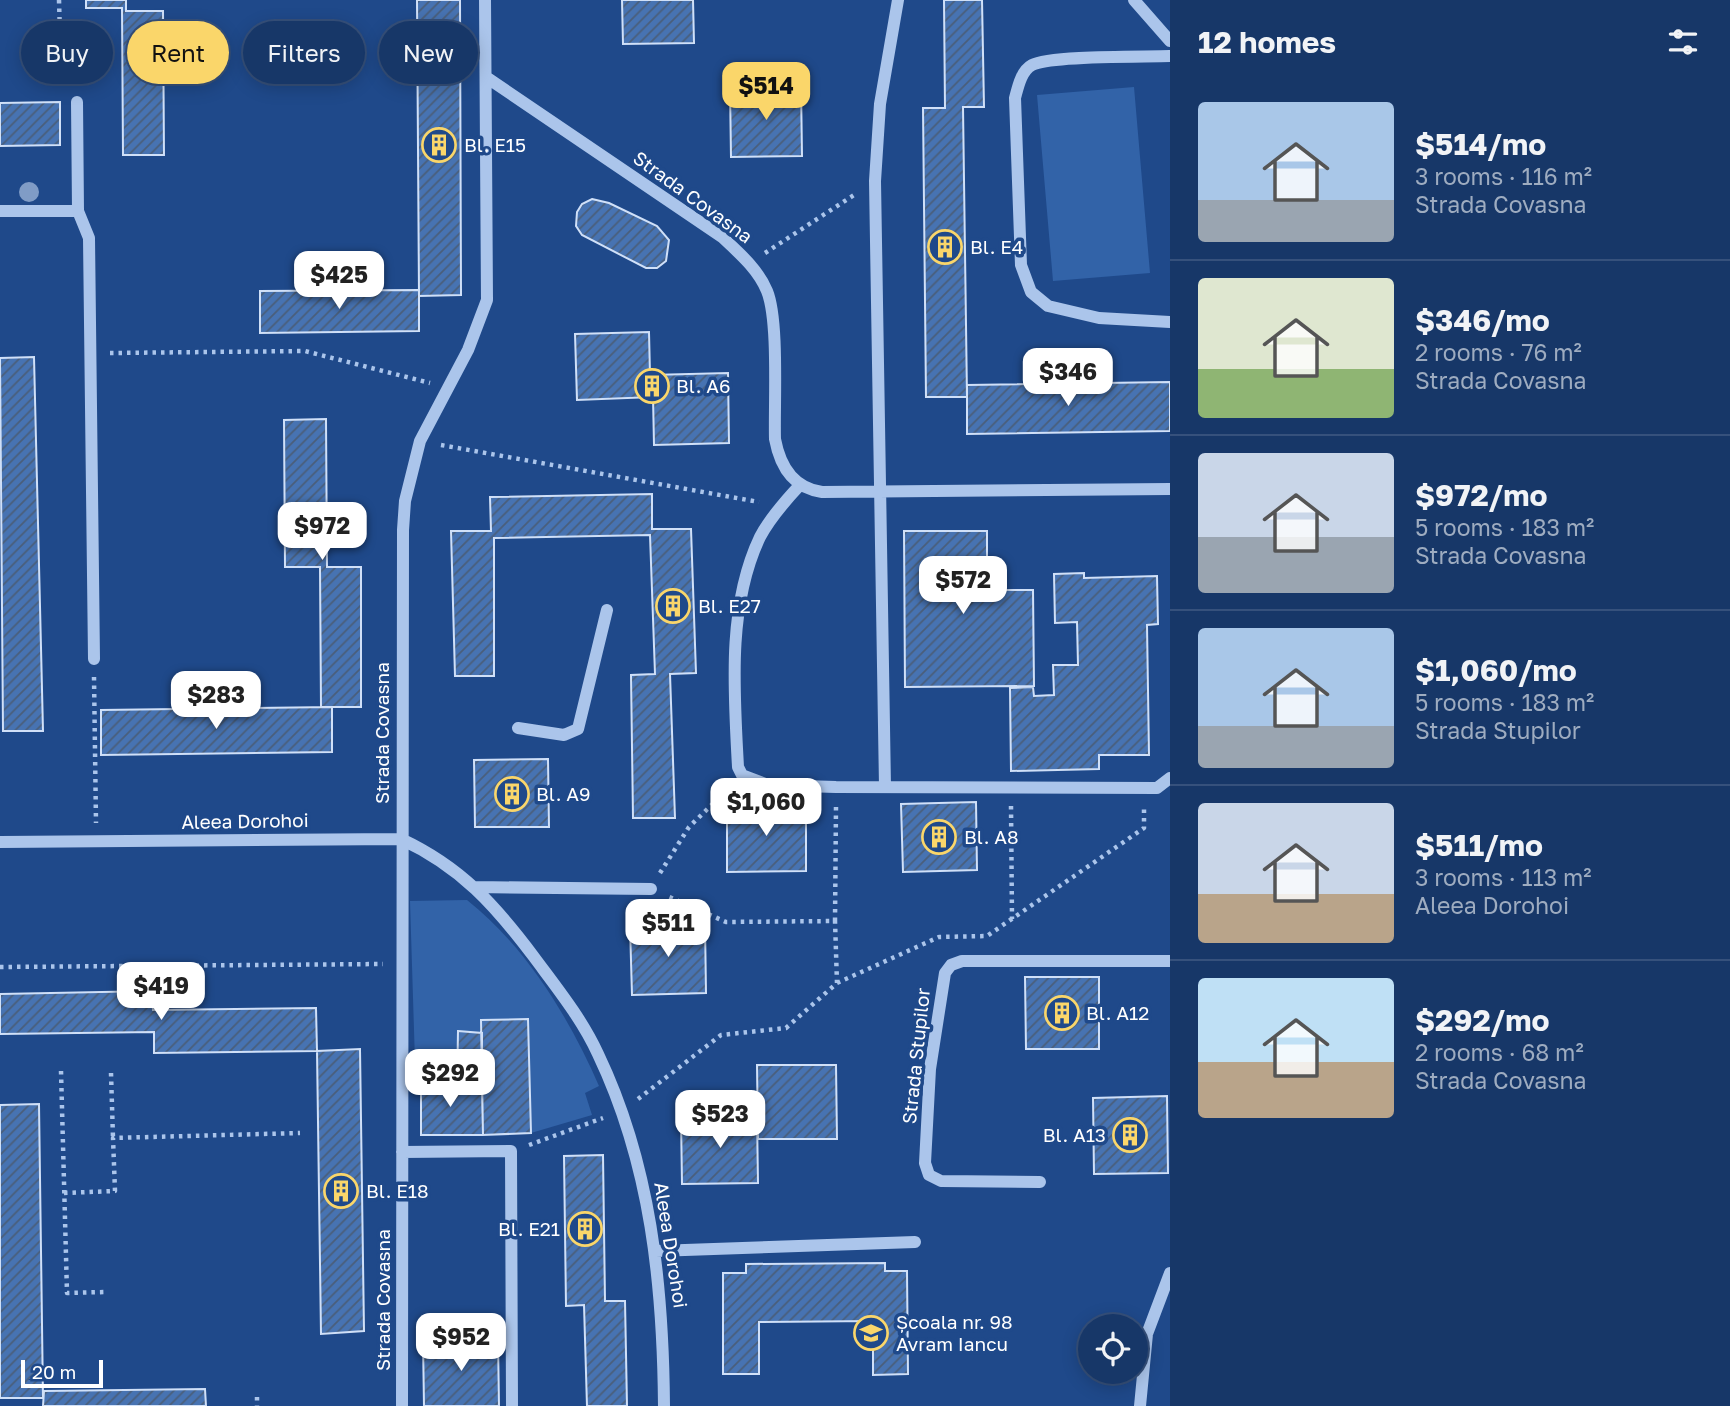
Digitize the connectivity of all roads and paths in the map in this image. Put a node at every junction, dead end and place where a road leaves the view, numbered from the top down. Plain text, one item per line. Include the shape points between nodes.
1 (59, 0) edge
2 (485, 0) edge
3 (898, 0) edge
4 (1135, 0) edge
5 (1170, 41) edge
6 (1170, 55) edge
7 (486, 77) junction
8 (77, 102) joint
9 (875, 181) junction
10 (0, 211) edge
11 (78, 211) junction
12 (749, 262) junction
13 (1170, 322) edge
14 (91, 353) junction
15 (447, 387) junction
16 (420, 441) junction
17 (800, 485) junction
18 (1170, 489) edge
19 (883, 491) junction
20 (781, 506) junction
21 (607, 610) dead end
22 (94, 659) joint
23 (518, 728) dead end
24 (742, 775) junction
25 (1170, 778) edge
26 (836, 787) junction
27 (885, 787) junction
28 (1144, 828) dead end
29 (1011, 829) dead end
30 (401, 838) junction
31 (97, 841) junction
32 (0, 842) edge
33 (475, 887) junction
34 (650, 889) junction
35 (1012, 919) junction
36 (835, 921) junction
37 (1170, 961) edge
38 (401, 963) junction
39 (0, 967) edge
40 (837, 983) junction
41 (61, 1071) dead end
42 (111, 1073) dead end
43 (622, 1111) junction
44 (300, 1133) dead end
45 (113, 1138) junction
46 (511, 1151) junction
47 (402, 1152) junction
48 (1040, 1182) dead end
49 (64, 1193) junction
50 (915, 1242) dead end
51 (656, 1251) junction
52 (1170, 1273) edge
53 (106, 1292) dead end
54 (257, 1397) dead end
55 (257, 1406) edge
56 (402, 1406) edge
57 (512, 1406) edge
58 (664, 1406) edge
59 (1140, 1406) edge

1 - 8 path via 60,35 76,69
2 - 7 street, Strada Covasna
3 - 9 street via 880,104
4 - 5 street
6 - 13 street via 1031,65 1015,98 1021,265 1031,292 1048,306 1099,318
7 - 12 street, Strada Covasna via 722,237
7 - 15 street, Strada Covasna via 487,300 468,350
8 - 11 street
9 - 12 path
9 - 19 street
10 - 11 street
11 - 14 street via 89,238
12 - 17 street, Strada Covasna via 768,293 773,316 778,456
14 - 15 path via 305,351
14 - 22 street
15 - 16 street, Strada Covasna
16 - 20 path
16 - 30 street, Strada Covasna via 403,530
17 - 19 street via 822,492
17 - 20 street
18 - 19 street
19 - 27 street
20 - 24 street via 761,536 745,580 739,621 735,716
21 - 23 street via 578,729 564,735
22 - 31 path
24 - 26 street via 768,785
24 - 34 path via 689,827
25 - 27 street via 1157,789
26 - 27 street
26 - 36 path
28 - 35 path
29 - 35 path
30 - 31 street, Aleea Dorohoi
30 - 33 street, Aleea Dorohoi via 454,868
30 - 38 street, Strada Covasna
31 - 32 street, Aleea Dorohoi
33 - 34 street
33 - 43 street, Aleea Dorohoi via 568,1001 597,1052
34 - 36 path via 726,922
35 - 40 path via 987,936 939,937
36 - 40 path
37 - 48 street, Strada Stupilor via 962,961 945,973 930,1069 925,1163 929,1175 941,1181
38 - 39 path
38 - 47 street, Strada Covasna
40 - 43 path via 786,1028 721,1035
41 - 49 path
42 - 45 path
43 - 46 path
43 - 51 street, Aleea Dorohoi
44 - 45 path
45 - 49 path via 115,1191
46 - 47 street
46 - 57 street
47 - 56 street, Strada Covasna
49 - 53 path via 67,1293
50 - 51 street
51 - 58 street, Aleea Dorohoi via 664,1321
52 - 59 street via 1147,1334
54 - 55 path

